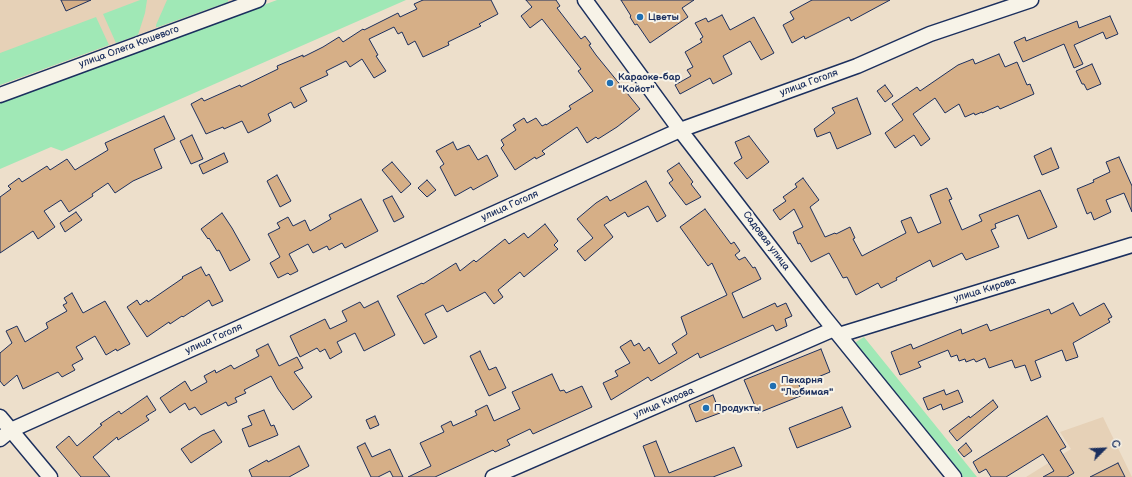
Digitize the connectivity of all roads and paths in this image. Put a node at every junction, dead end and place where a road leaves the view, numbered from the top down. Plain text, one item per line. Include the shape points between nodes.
1 (258, 0) edge
2 (585, 0) edge
3 (1031, 0) edge
4 (0, 95) edge
5 (680, 130) junction
6 (1132, 245) edge
7 (836, 332) junction
8 (0, 418) edge
9 (5, 435) edge
10 (50, 477) edge
11 (493, 477) edge
12 (954, 477) edge

1 - 4 street, улица Олега Кошевого
2 - 5 street, Садовая улица
3 - 5 street, улица Гоголя via 937,31 857,66
5 - 7 street, Садовая улица
5 - 9 street, улица Гоголя
6 - 7 street, улица Кирова
7 - 11 street, улица Кирова
7 - 12 street, Садовая улица
8 - 9 street
9 - 10 street

